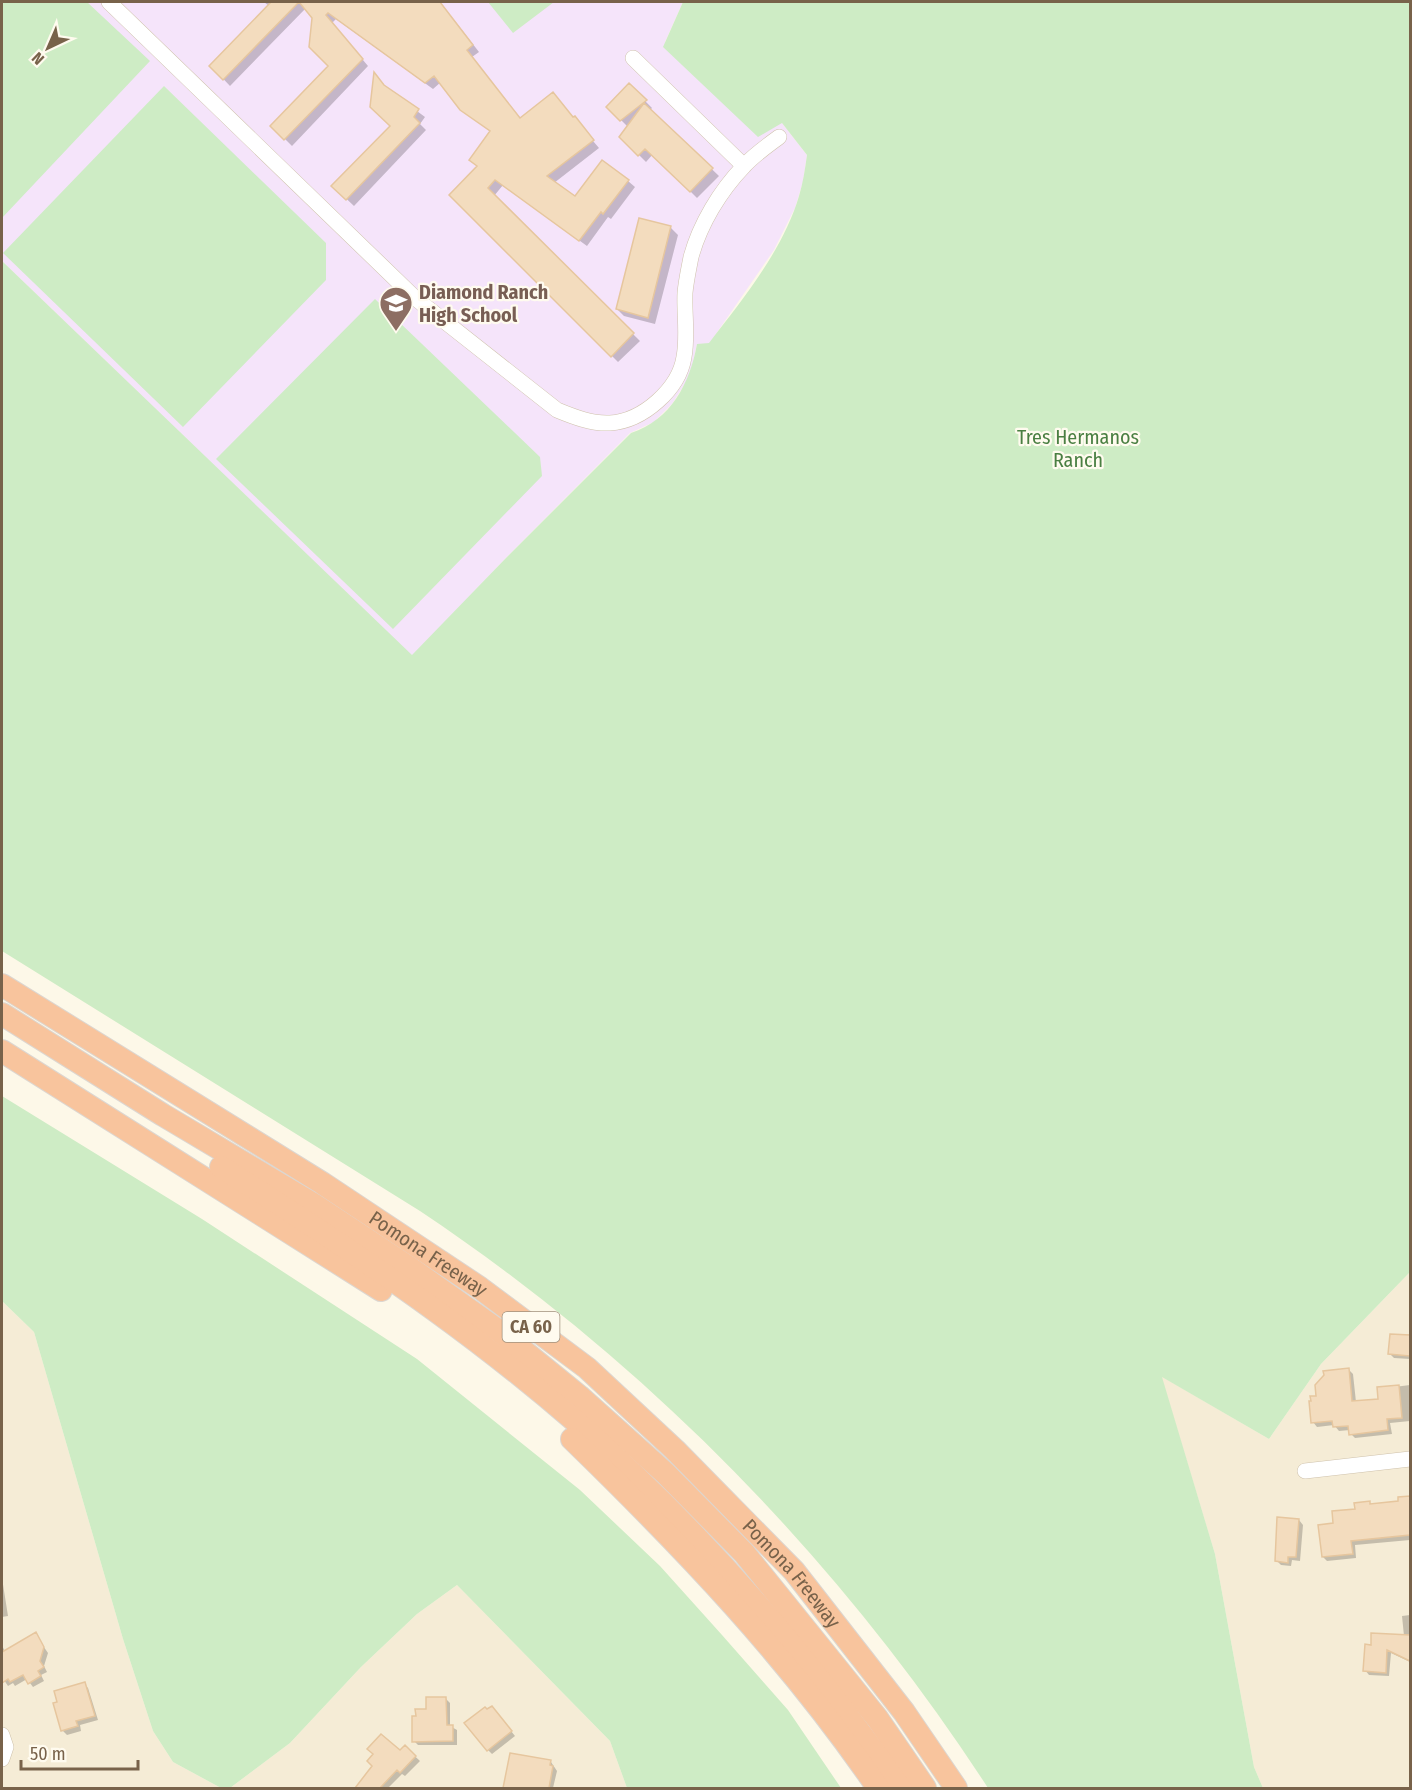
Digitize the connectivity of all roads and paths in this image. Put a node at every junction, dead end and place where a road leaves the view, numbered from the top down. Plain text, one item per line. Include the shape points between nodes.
1 (109, 2) edge
2 (633, 58) dead end
3 (779, 137) dead end
4 (744, 166) junction
5 (2, 985) edge
6 (2, 1014) edge
7 (2, 1028) edge
8 (2, 1051) edge
9 (1410, 1459) edge
10 (1305, 1471) dead end
11 (2, 1735) edge
12 (2, 1759) edge
13 (878, 1788) edge
14 (900, 1788) edge
15 (925, 1788) edge
16 (956, 1788) edge

1 - 4 street via 414,298 557,410 585,420 611,423 632,417 656,403 674,382 684,358 685,291 692,256 705,220
2 - 4 street
3 - 4 street
5 - 16 highway, Pomona Freeway / CA 60 via 322,1183 480,1288 587,1368 794,1570 904,1712
6 - 15 highway via 313,1204 413,1270 499,1331 579,1396 665,1473 744,1553 877,1718
7 - 14 highway via 373,1266 532,1385 631,1472 706,1546 778,1628
8 - 13 highway, CA 60 via 370,1282 476,1358 562,1430 661,1525 762,1636 839,1731
9 - 10 street
11 - 12 street via 6,1747

